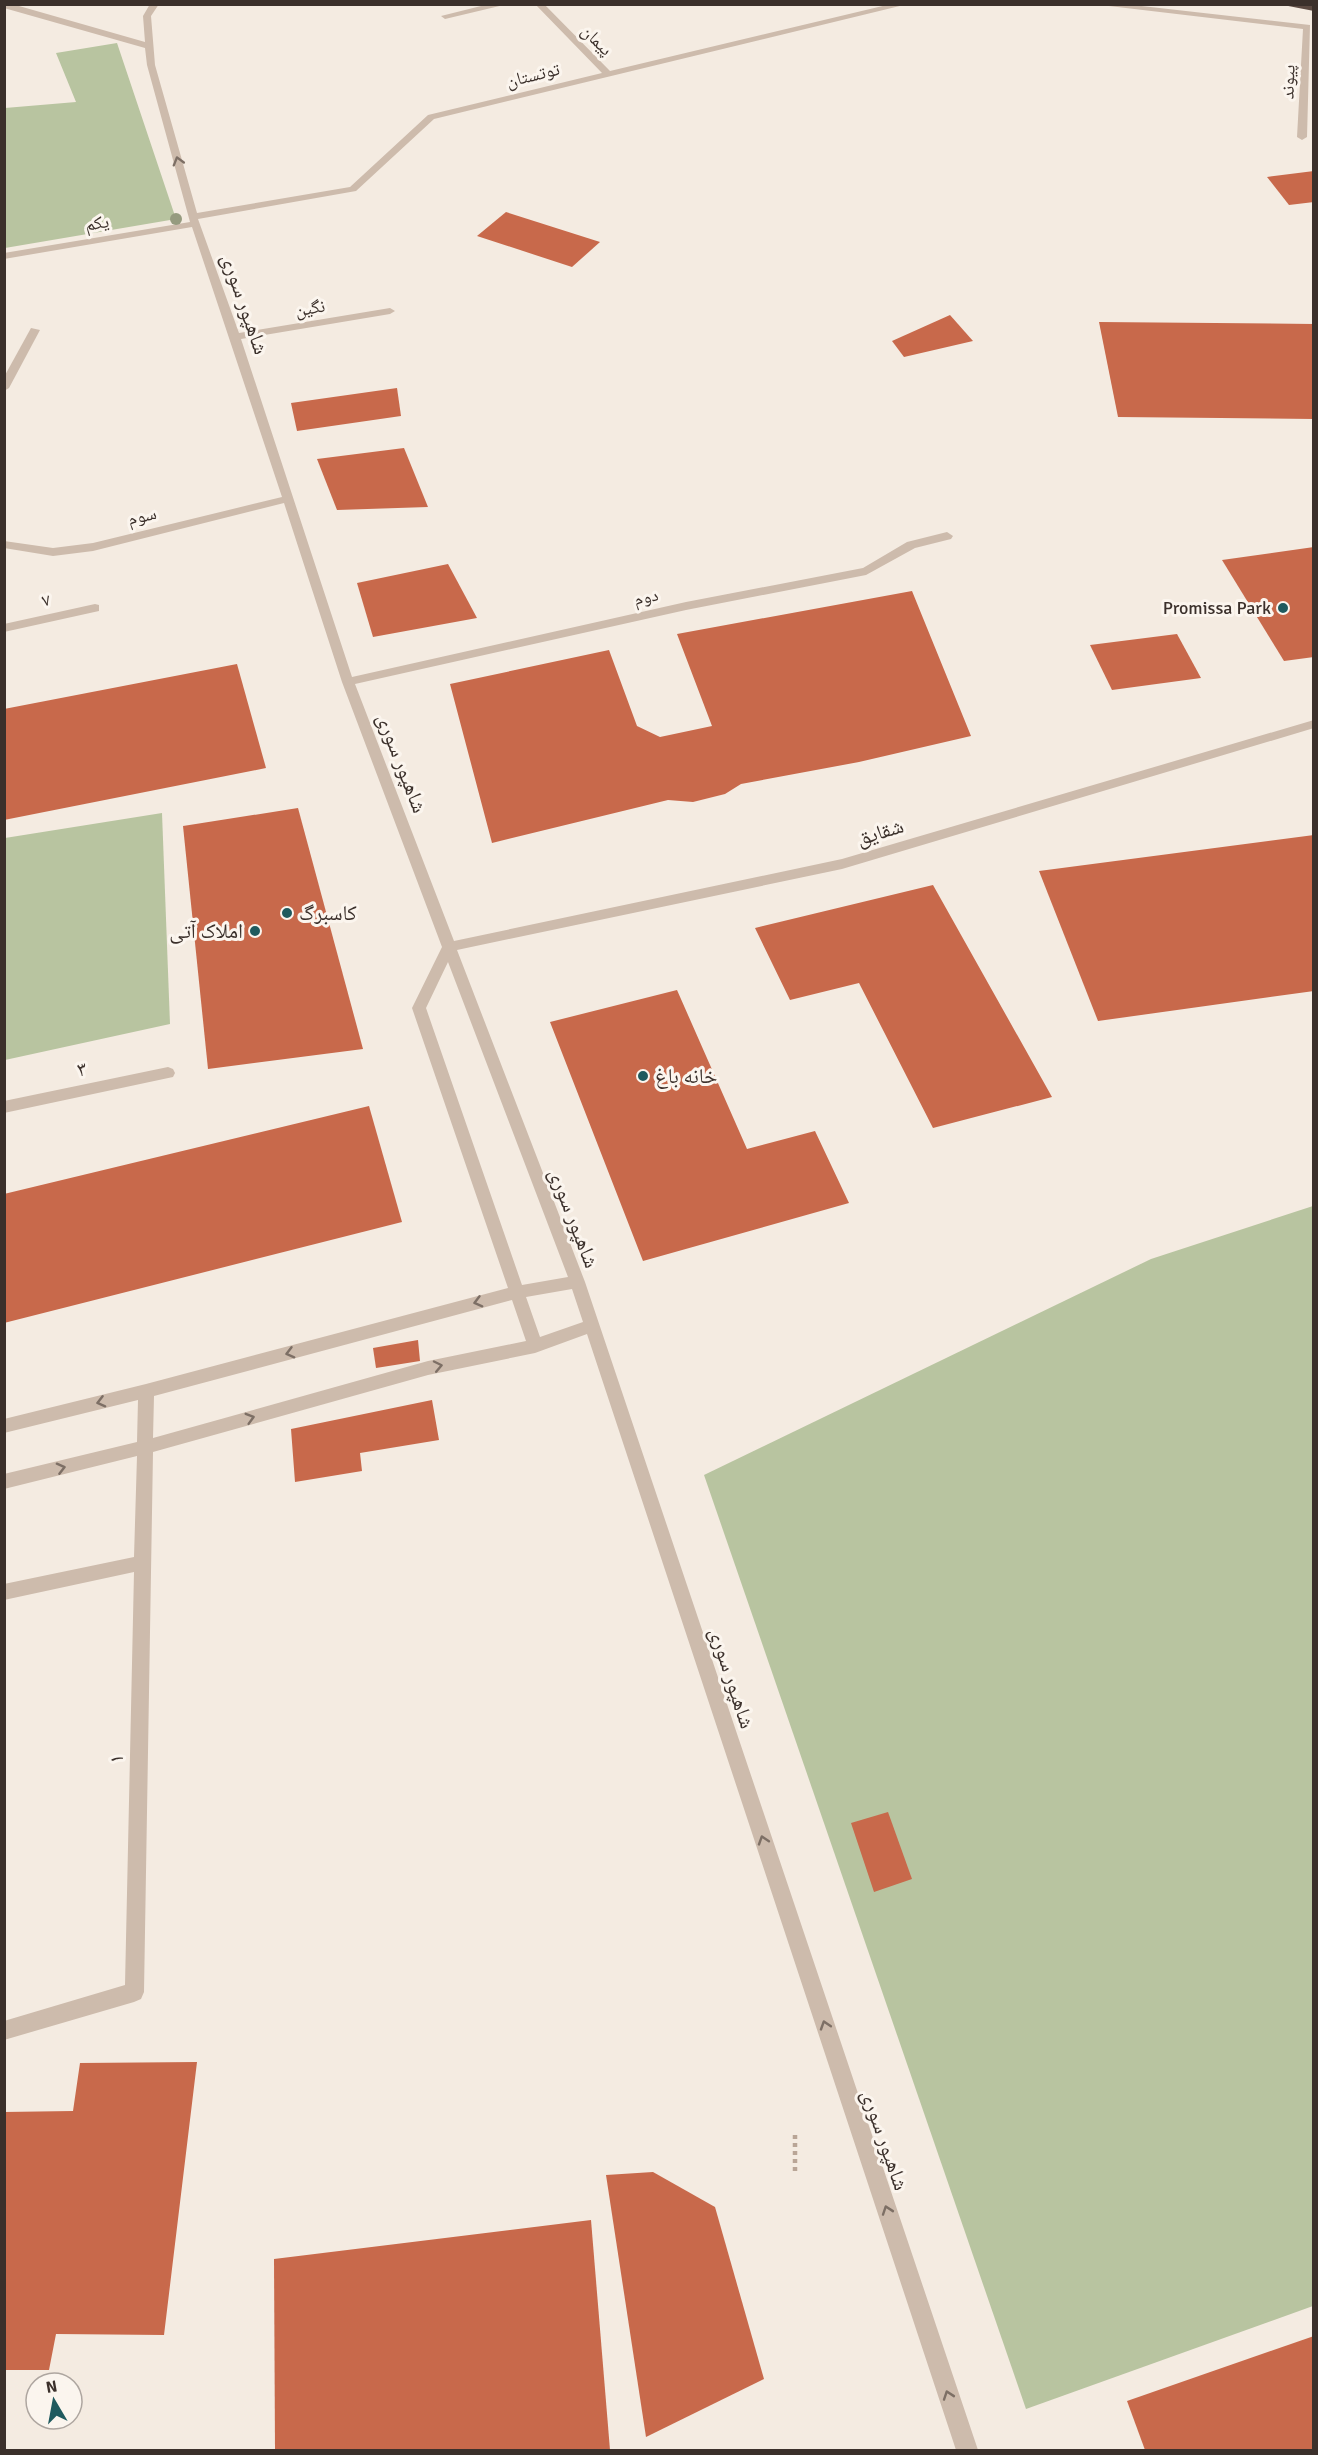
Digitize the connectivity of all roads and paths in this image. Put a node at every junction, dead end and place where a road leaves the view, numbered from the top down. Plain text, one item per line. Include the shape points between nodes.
1 (155, 4) edge
2 (504, 4) edge
3 (539, 4) edge
4 (904, 4) edge
5 (1096, 4) edge
6 (1283, 4) edge
7 (4, 5) edge
8 (1314, 8) edge
9 (445, 16) dead end
10 (149, 46) junction
11 (607, 73) junction
12 (1302, 137) dead end
13 (194, 220) junction
14 (4, 256) edge
15 (390, 311) dead end
16 (35, 330) dead end
17 (235, 337) junction
18 (4, 388) edge
19 (287, 499) junction
20 (947, 536) dead end
21 (4, 543) edge
22 (95, 608) dead end
23 (4, 628) edge
24 (348, 682) junction
25 (1314, 724) edge
26 (449, 947) junction
27 (168, 1073) dead end
28 (4, 1107) edge
29 (577, 1282) junction
30 (518, 1292) junction
31 (590, 1326) junction
32 (535, 1346) junction
33 (146, 1391) junction
34 (4, 1426) edge
35 (145, 1447) junction
36 (4, 1482) edge
37 (142, 1563) junction
38 (4, 1592) edge
39 (4, 2031) edge
40 (795, 2134) dead end
41 (795, 2175) dead end
42 (967, 2451) edge

1 - 10 street, شاهپور سوری via 147,16
2 - 9 street
3 - 11 street, پیمان
4 - 11 street, توتستان
5 - 12 street, پیوند via 1307,27
6 - 8 highway
7 - 10 street
13 -> 10 street, شاهپور سوری
11 - 13 street, توتستان via 431,117 353,189
13 - 14 street, یکم
13 - 17 street, شاهپور سوری
15 - 17 street, نگین
16 - 18 street
17 - 19 street, شاهپور سوری
19 - 21 street, سوم via 93,547 52,552
19 - 24 street, شاهپور سوری
20 - 24 street, دوم via 911,545 866,571 686,606
22 - 23 street, ۷
24 - 26 street, شاهپور سوری
25 - 26 street, شقایق via 842,864
26 - 29 street, شاهپور سوری
26 - 30 street via 419,1008
27 - 28 street, ۳
29 - 30 street
29 - 31 street, شاهپور سوری
30 - 32 street
30 -> 33 street
31 - 32 street
42 -> 31 street, شاهپور سوری
35 -> 32 street via 429,1368
33 -> 34 street
33 - 35 street, ۱
36 -> 35 street
35 - 37 street, ۱
37 - 38 street
37 - 39 street, ۱ via 134,1992
40 - 41 path

